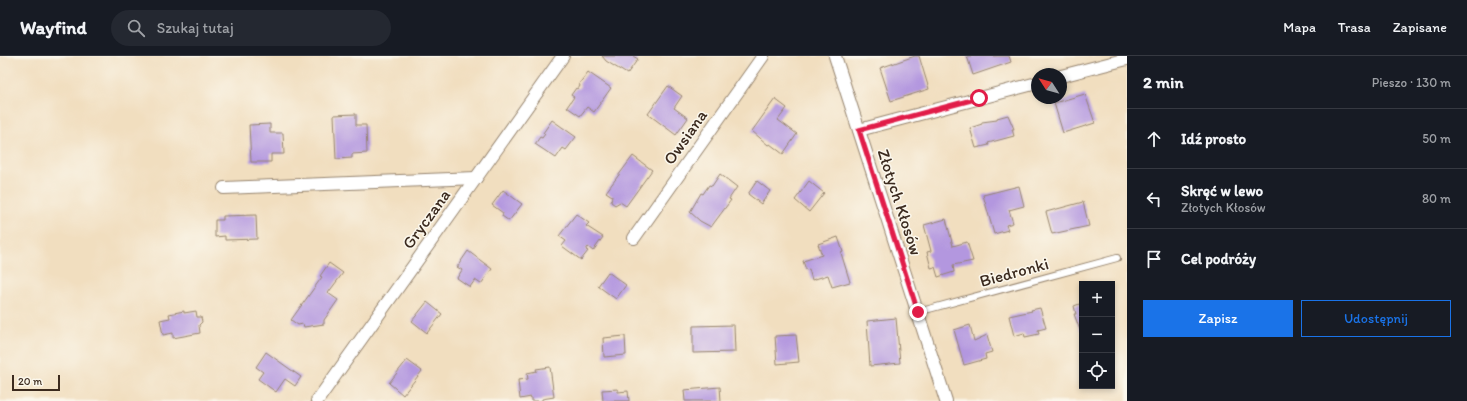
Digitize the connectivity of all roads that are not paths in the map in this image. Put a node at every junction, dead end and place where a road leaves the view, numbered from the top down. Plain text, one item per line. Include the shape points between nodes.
1 (563, 56) edge
2 (763, 56) edge
3 (835, 56) edge
4 (1127, 59) edge
5 (1067, 74) edge
6 (1031, 85) edge
7 (859, 130) junction
8 (476, 178) junction
9 (224, 188) dead end
10 (634, 238) dead end
11 (1117, 258) dead end
12 (918, 312) junction
13 (317, 401) edge
14 (946, 401) edge

1 - 8 street, Gryczana
2 - 10 street, Owsiana
3 - 7 street, Złotych Kłosów
4 - 5 street
6 - 7 street
7 - 12 street, Złotych Kłosów
8 - 9 street
8 - 13 street, Gryczana
11 - 12 lane, Biedronki
12 - 14 street, Złotych Kłosów

